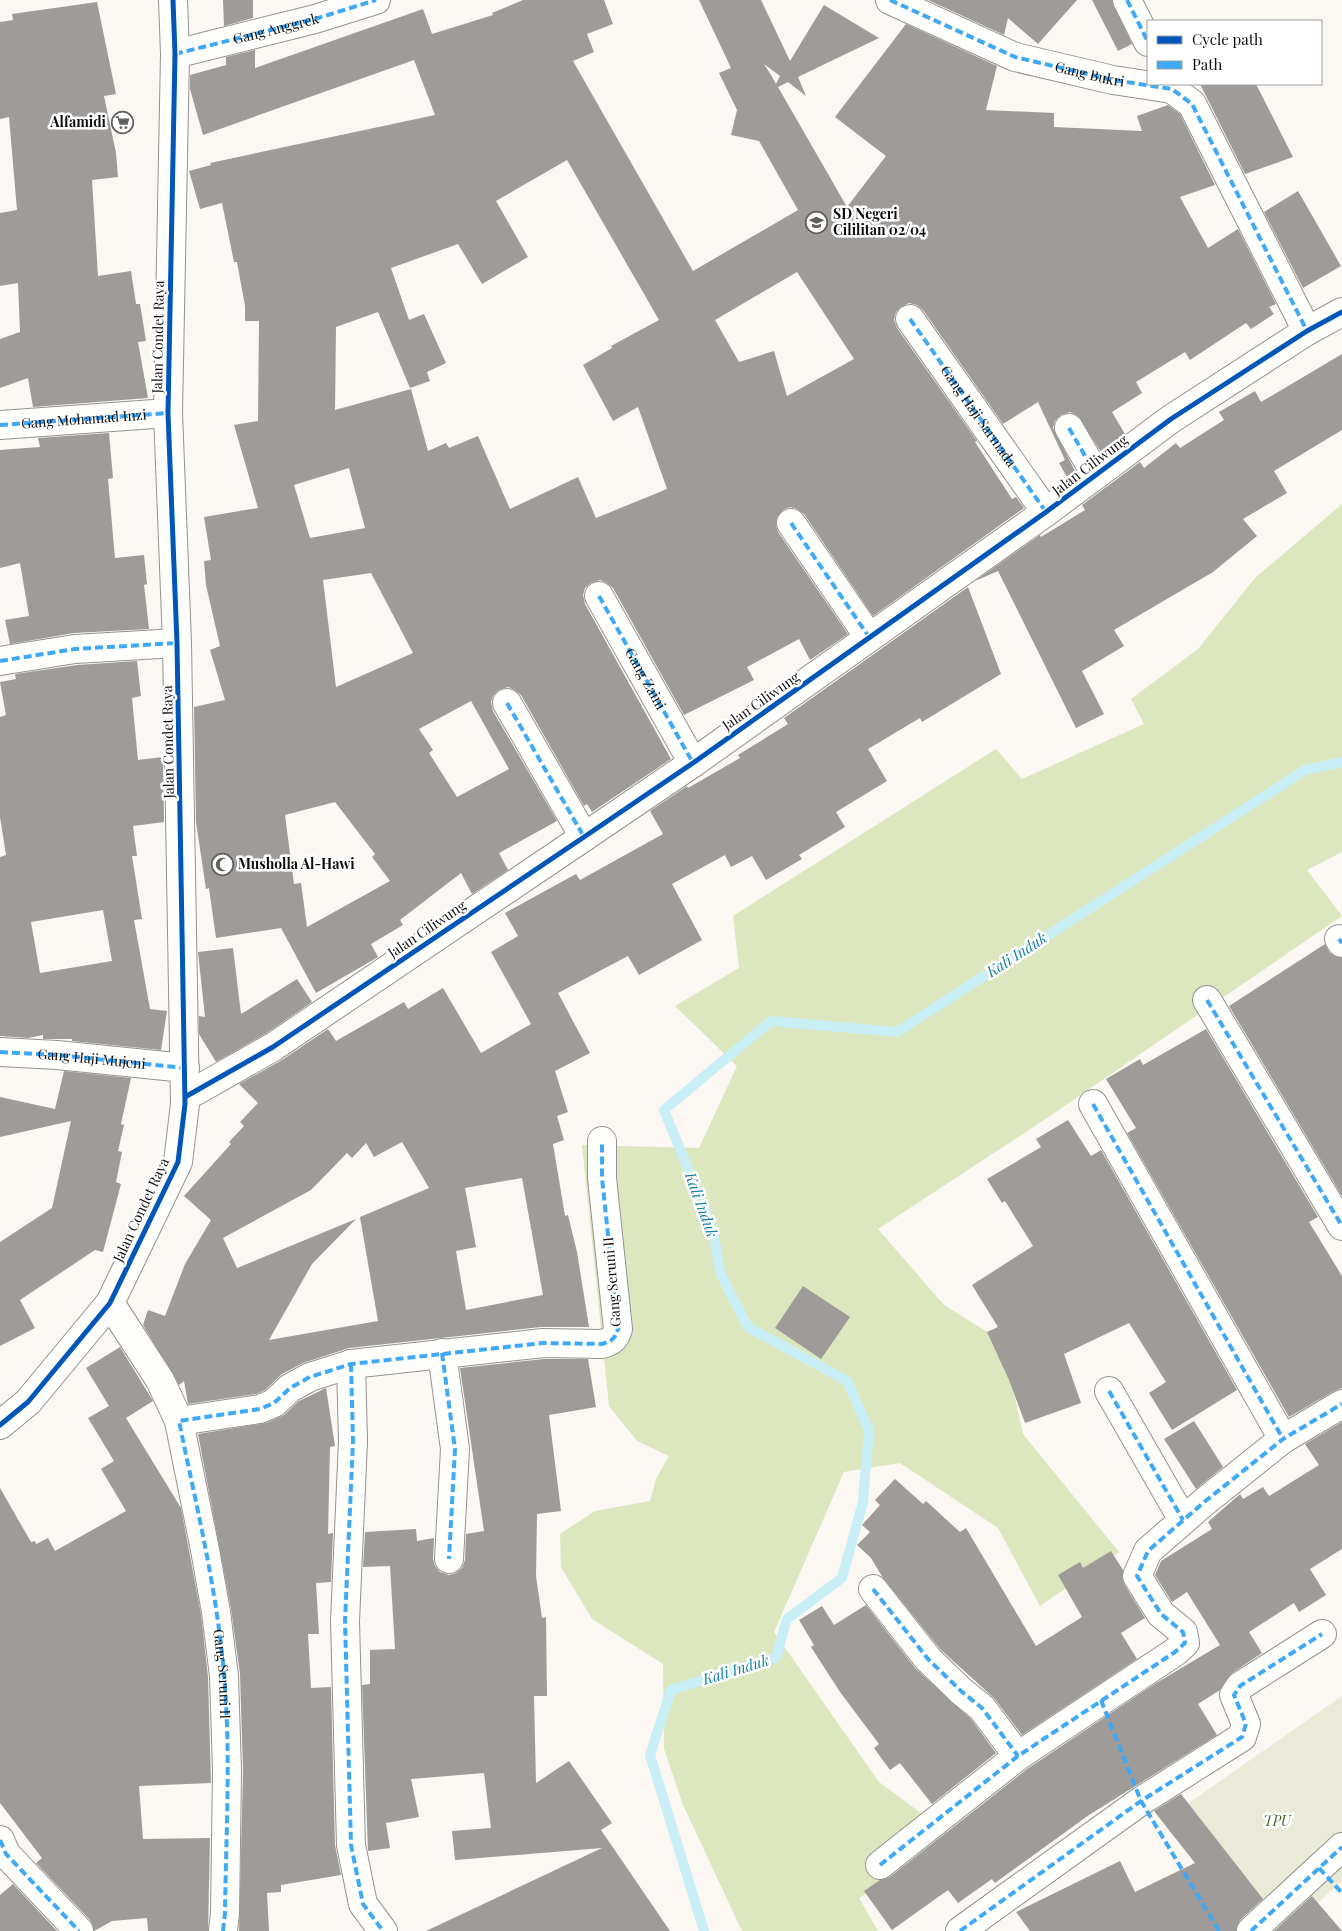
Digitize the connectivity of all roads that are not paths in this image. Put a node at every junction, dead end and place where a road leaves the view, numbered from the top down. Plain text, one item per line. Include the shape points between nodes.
1 (173, 0) edge
2 (376, 0) edge
3 (890, 0) edge
4 (1127, 0) edge
5 (1147, 40) edge
6 (175, 54) junction
7 (1147, 84) edge
8 (1171, 86) edge
9 (1342, 312) edge
10 (910, 319) dead end
11 (1307, 332) junction
12 (168, 413) junction
13 (0, 425) edge
14 (1069, 428) dead end
15 (1096, 475) junction
16 (1046, 512) junction
17 (791, 523) dead end
18 (599, 596) dead end
19 (869, 638) junction
20 (178, 643) junction
21 (0, 661) edge
22 (507, 703) dead end
23 (693, 763) junction
24 (584, 837) junction
25 (1208, 1000) dead end
26 (0, 1052) edge
27 (185, 1068) junction
28 (185, 1097) junction
29 (1093, 1104) dead end
30 (602, 1141) dead end
31 (1342, 1226) edge
32 (110, 1303) junction
33 (442, 1353) junction
34 (351, 1364) junction
35 (1109, 1391) dead end
36 (1342, 1404) edge
37 (180, 1421) junction
38 (0, 1425) edge
39 (1284, 1439) junction
40 (1183, 1520) junction
41 (449, 1559) dead end
42 (873, 1589) dead end
43 (1322, 1634) dead end
44 (1018, 1756) junction
45 (1342, 1847) edge
46 (2, 1851) edge
47 (880, 1865) dead end
48 (79, 1931) edge
49 (223, 1931) edge
50 (383, 1931) edge
51 (960, 1931) edge
52 (1252, 1931) edge

1 - 6 street, Jalan Condet Raya
2 - 6 street, Gang Anggrek via 315,19
3 - 7 street, Gang Bukri via 1015,57 1113,80
4 - 5 street
6 - 12 street, Jalan Condet Raya
8 - 11 street, Gang Bukri via 1192,104
9 - 11 street, Jalan Ciliwung
10 - 16 street, Gang Haji Sarmada
11 - 15 street, Jalan Ciliwung via 1171,419
12 - 13 street, Gang Mohamad Inzi
12 - 20 street, Jalan Condet Raya
14 - 15 street
15 - 16 street, Jalan Ciliwung
16 - 19 street, Jalan Ciliwung
17 - 19 street
18 - 23 street, Gang Zaini
19 - 23 street, Jalan Ciliwung
20 - 21 street via 74,648
20 - 27 street, Jalan Condet Raya
22 - 24 street
23 - 24 street, Jalan Ciliwung
24 - 28 street, Jalan Ciliwung via 273,1047
25 - 31 street
26 - 27 street, Gang Haji Mujeni
27 - 28 street, Jalan Condet Raya
28 - 32 street, Jalan Condet Raya via 178,1162
29 - 39 street
30 - 33 street, Gang Seruni II via 602,1178 618,1328 616,1337 602,1344 543,1343
32 - 37 street, Gang Seruni II via 160,1380
32 - 38 street, Jalan Condet Raya via 28,1402
33 - 34 street, Gang Seruni II
33 - 41 street via 455,1449
34 - 37 street, Gang Seruni II via 310,1377 260,1409
34 - 50 street via 353,1441 345,1620 351,1845 363,1904
35 - 40 street
36 - 39 street
37 - 49 street, Gang Seruni II via 216,1612 224,1676 227,1771
39 - 40 street
40 - 44 street via 1148,1551 1137,1576 1161,1614 1183,1632 1185,1642 1175,1652
42 - 44 street via 928,1659 982,1708
43 - 51 street via 1240,1686 1234,1695 1246,1724 1242,1737 1141,1801
44 - 47 street
45 - 52 street
46 - 48 street

